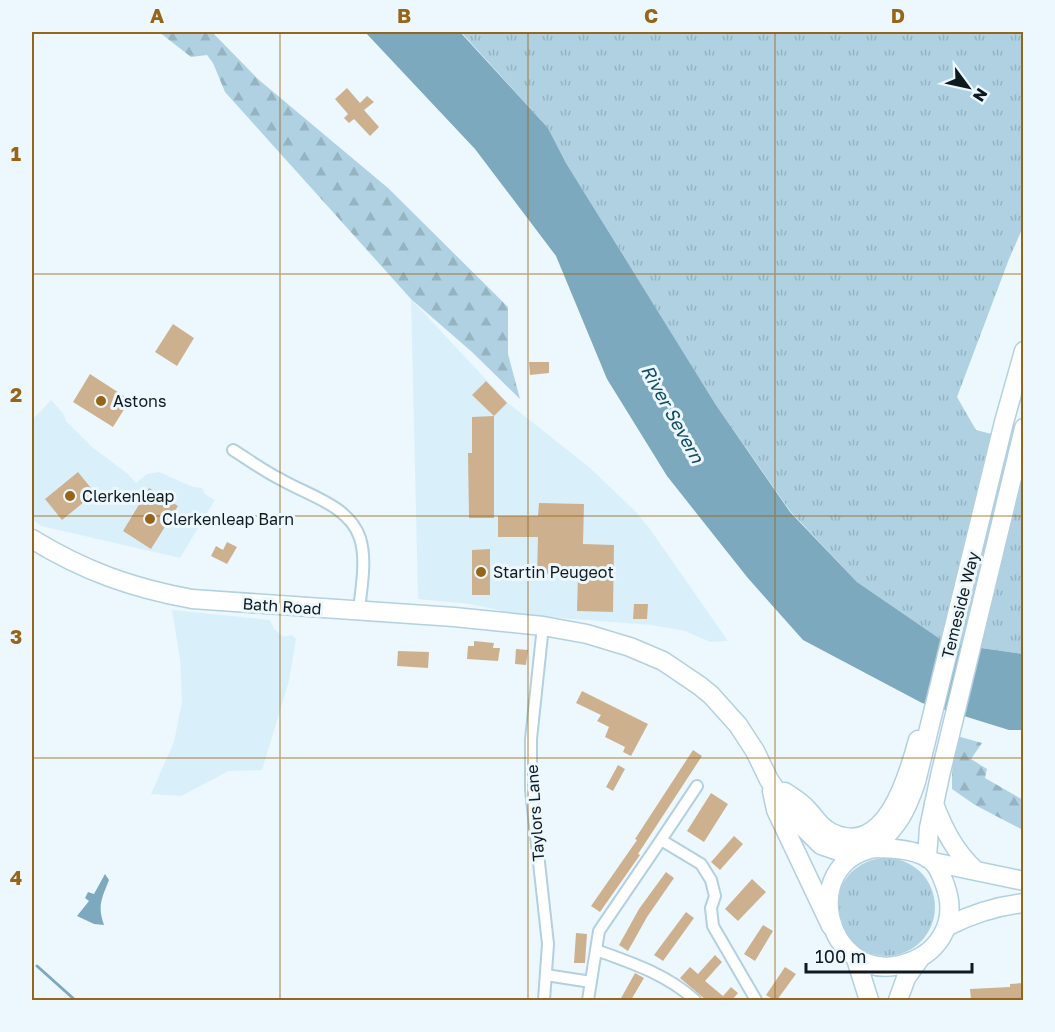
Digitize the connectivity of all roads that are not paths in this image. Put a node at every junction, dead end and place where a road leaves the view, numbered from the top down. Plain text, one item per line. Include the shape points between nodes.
1 (1023, 351) edge
2 (1023, 428) edge
3 (233, 450) dead end
4 (32, 539) edge
5 (359, 611) junction
6 (543, 626) junction
7 (919, 754) junction
8 (769, 780) junction
9 (697, 786) dead end
10 (934, 804) junction
11 (661, 840) junction
12 (875, 848) junction
13 (853, 856) junction
14 (930, 860) junction
15 (976, 871) junction
16 (1023, 881) edge
17 (1023, 903) edge
18 (831, 926) junction
19 (948, 926) junction
20 (596, 950) junction
21 (922, 956) junction
22 (856, 959) junction
23 (546, 975) junction
24 (591, 982) junction
25 (544, 1000) edge
26 (588, 1000) edge
27 (695, 1000) edge
28 (756, 1000) edge
29 (869, 1000) edge
30 (898, 1000) edge

1 - 7 main road, Temeside Way via 940,685
2 - 10 main road, Temeside Way
3 - 5 street via 347,518 362,546
4 - 5 main road, Bath Road via 90,571 151,592 192,599
5 - 6 main road, Bath Road
6 - 8 main road, Bath Road via 630,647 663,661 700,686 738,725
6 - 23 street, Taylors Lane via 531,739 531,790 548,944
7 - 8 main road via 890,814 872,832 860,836 831,832 818,824 807,809
7 - 12 main road, Temeside Way via 907,809 897,826
8 - 13 main road via 801,825 821,845
8 - 18 main road via 776,810
9 - 11 street
10 - 14 main road, Temeside Way via 929,828
10 - 15 main road via 947,836
11 - 20 street via 599,931
11 - 28 street via 701,864 711,880 715,896 711,908 713,926
12 - 13 main road
12 - 14 main road via 917,853
13 - 18 main road via 830,885 827,901
14 - 15 main road
14 - 19 main road via 947,891 951,909
15 - 16 main road
17 - 19 main road via 992,908
18 - 22 main road
19 - 21 main road via 934,947
20 - 24 street
20 - 27 street via 657,974
21 - 22 main road via 898,966 877,966
21 - 30 main road via 906,978
22 - 29 main road
23 - 24 street
23 - 25 street, Taylors Lane
24 - 26 street

